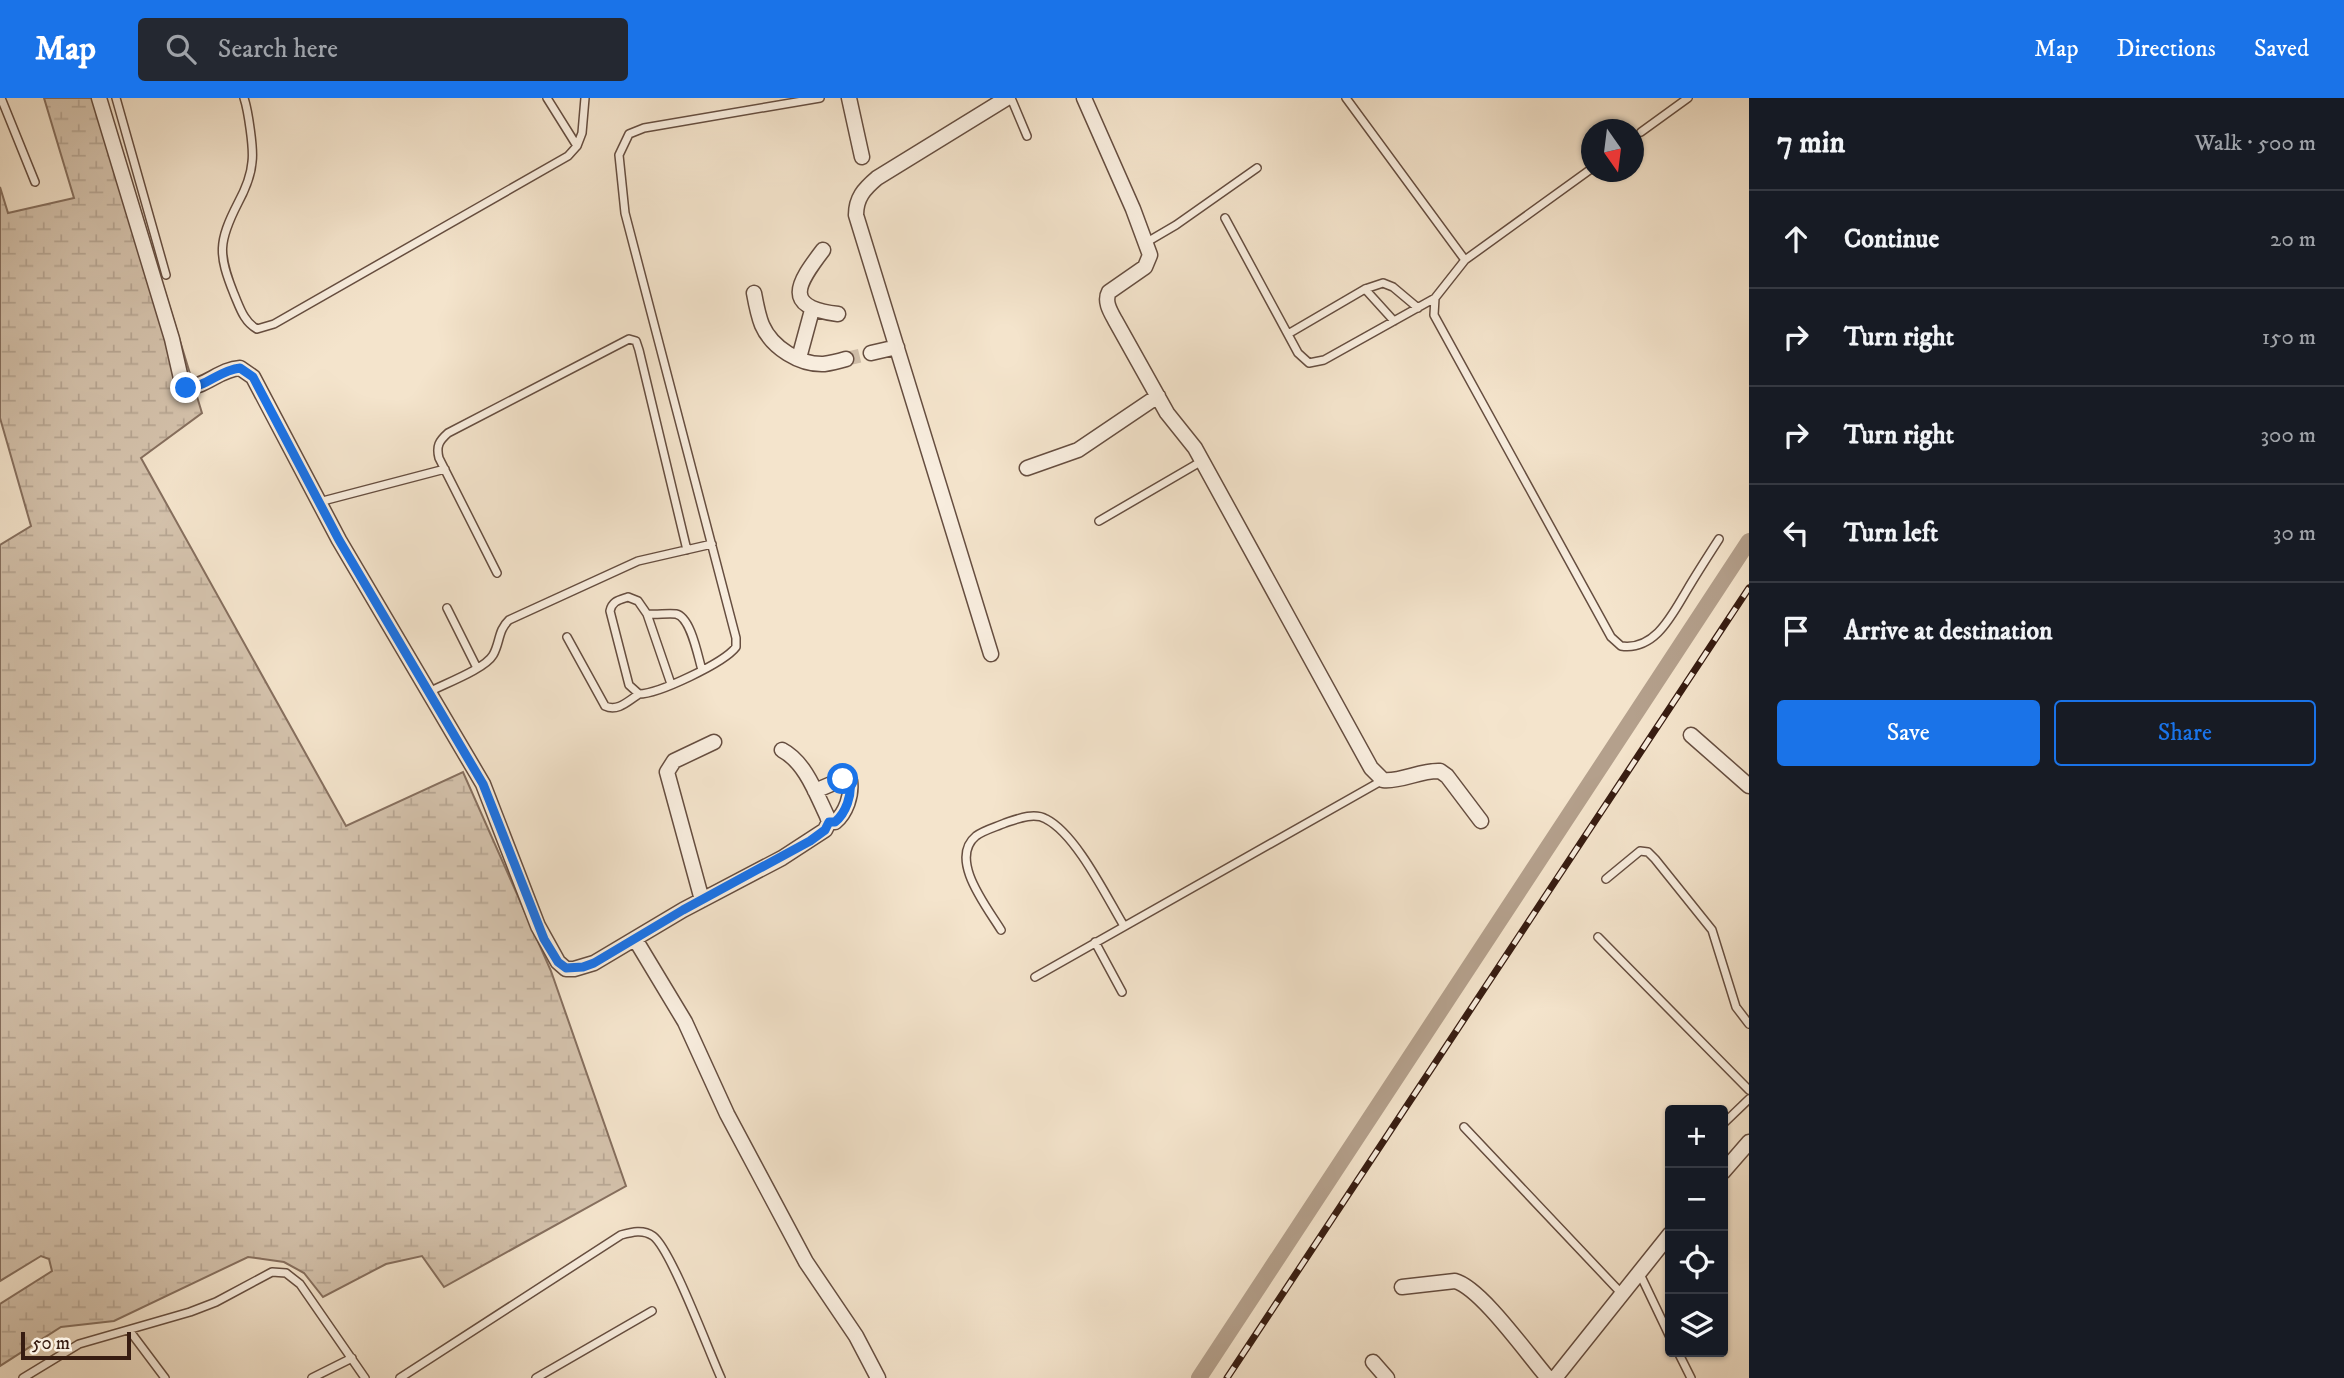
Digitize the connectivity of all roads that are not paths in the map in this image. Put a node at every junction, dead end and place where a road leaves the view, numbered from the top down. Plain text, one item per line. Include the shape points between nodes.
1 (1, 98) edge
2 (99, 98) edge
3 (116, 98) edge
4 (244, 98) edge
5 (547, 98) edge
6 (585, 98) edge
7 (820, 98) edge
8 (849, 98) edge
9 (1009, 98) edge
10 (1084, 98) edge
11 (1346, 98) edge
12 (1688, 98) edge
13 (1644, 130) edge
14 (1027, 136) dead end
15 (577, 146) junction
16 (862, 157) dead end
17 (1257, 168) dead end
18 (1581, 176) edge
19 (35, 182) dead end
20 (1225, 218) dead end
21 (1147, 242) junction
22 (823, 250) dead end
23 (1465, 260) junction
24 (166, 275) dead end
25 (1365, 289) junction
26 (754, 293) dead end
27 (1435, 298) junction
28 (1418, 308) junction
29 (812, 310) junction
30 (838, 314) dead end
31 (1394, 321) junction
32 (1289, 334) junction
33 (897, 347) junction
34 (871, 353) tunnel mouth
35 (799, 358) junction
36 (846, 359) tunnel mouth
37 (1157, 396) junction
38 (1202, 461) junction
39 (1027, 468) dead end
40 (445, 469) junction
41 (318, 502) junction
42 (1099, 521) dead end
43 (1719, 539) dead end
44 (712, 544) junction
45 (687, 550) junction
46 (497, 573) dead end
47 (447, 608) dead end
48 (648, 614) junction
49 (567, 637) dead end
50 (991, 654) dead end
51 (477, 668) junction
52 (702, 670) junction
53 (671, 684) junction
54 (428, 692) junction
55 (639, 694) junction
56 (1691, 736) dead end
57 (714, 742) dead end
58 (782, 750) dead end
59 (1382, 780) junction
60 (1749, 786) edge
61 (815, 791) junction
62 (1480, 821) dead end
63 (829, 822) junction
64 (1606, 879) dead end
65 (702, 900) junction
66 (1124, 926) junction
67 (1001, 930) dead end
68 (1598, 937) dead end
69 (635, 939) junction
70 (1095, 942) junction
71 (1035, 976) dead end
72 (1122, 992) dead end
73 (1749, 1024) edge
74 (1749, 1093) edge
75 (1728, 1118) edge
76 (1464, 1127) dead end
77 (1749, 1142) edge
78 (1726, 1168) edge
79 (1665, 1240) edge
80 (1639, 1271) junction
81 (1402, 1287) dead end
82 (1622, 1294) junction
83 (652, 1311) dead end
84 (1665, 1326) edge
85 (129, 1330) junction
86 (1680, 1357) edge
87 (352, 1358) junction
88 (1373, 1363) dead end
89 (23, 1378) edge
90 (165, 1378) edge
91 (312, 1378) edge
92 (365, 1378) edge
93 (400, 1378) edge
94 (536, 1378) edge
95 (720, 1378) edge
96 (878, 1378) edge
97 (1387, 1378) edge
98 (1548, 1378) edge
99 (1555, 1378) edge
100 (1691, 1378) edge

1 - 19 lane
2 - 41 street via 182,383 194,388 231,368 247,371
3 - 24 lane
4 - 15 lane via 253,162 221,250 244,317 257,328 274,324 568,156
5 - 15 lane
6 - 15 lane
7 - 44 lane via 643,128 629,134 619,155 625,213
8 - 16 street
9 - 14 lane
9 - 33 street via 877,178 856,204
10 - 21 street
11 - 23 lane
12 - 13 lane
17 - 21 lane
18 - 23 lane
20 - 32 lane
21 - 37 street via 1150,255 1145,267 1107,296 1110,310
22 - 29 street via 801,282 802,300
23 - 27 lane
25 - 28 lane via 1388,283
25 - 31 lane
25 - 32 lane
26 - 35 street via 771,341
27 - 28 lane
27 - 43 lane via 1434,315 1620,646 1649,640 1670,622
28 - 31 lane
29 - 30 street
29 - 35 street
31 - 32 lane via 1315,363 1304,360
33 - 34 street
33 - 50 street
35 - 36 street via 825,364
37 - 38 street
37 - 39 street via 1078,450
38 - 42 lane
38 - 59 street via 1371,768
40 - 41 lane
40 - 45 lane via 437,449 448,433 621,343 636,341
40 - 46 lane
41 - 54 street
44 - 45 lane
44 - 52 lane via 736,648
45 - 51 lane via 615,570 509,620 490,659
47 - 51 lane
48 - 52 lane via 683,617
48 - 53 lane
48 - 55 lane via 628,597 616,601 610,611 629,685
49 - 55 lane via 605,706 614,709
51 - 54 lane
52 - 53 lane
53 - 55 lane
54 - 69 street via 483,784 538,926 558,962 566,968 583,967
56 - 60 street
57 - 65 street via 674,761 667,772
58 - 61 street via 797,762
59 - 62 street via 1440,771
59 - 66 lane
61 - 63 street
61 - 63 street via 843,779 850,781 844,813
63 - 65 street via 810,841
64 - 73 lane via 1640,851 1655,859 1712,930 1736,1007
65 - 69 street
66 - 67 lane via 1070,838 1044,817 1022,817 978,834 965,855 967,871
66 - 70 lane
68 - 74 lane
69 - 96 street via 685,1023 727,1114 806,1262
70 - 71 lane
70 - 72 lane
74 - 75 lane
76 - 82 lane
77 - 78 street
79 - 80 street
80 - 82 street
80 - 84 lane
81 - 98 street via 1462,1283 1486,1302
82 - 99 street
83 - 94 lane
85 - 87 lane via 190,1312 266,1274 280,1272 300,1284
85 - 89 lane via 79,1344
85 - 90 lane
86 - 100 lane
87 - 91 lane
87 - 92 lane
88 - 97 street
93 - 95 lane via 621,1235 638,1231 653,1236 668,1257

